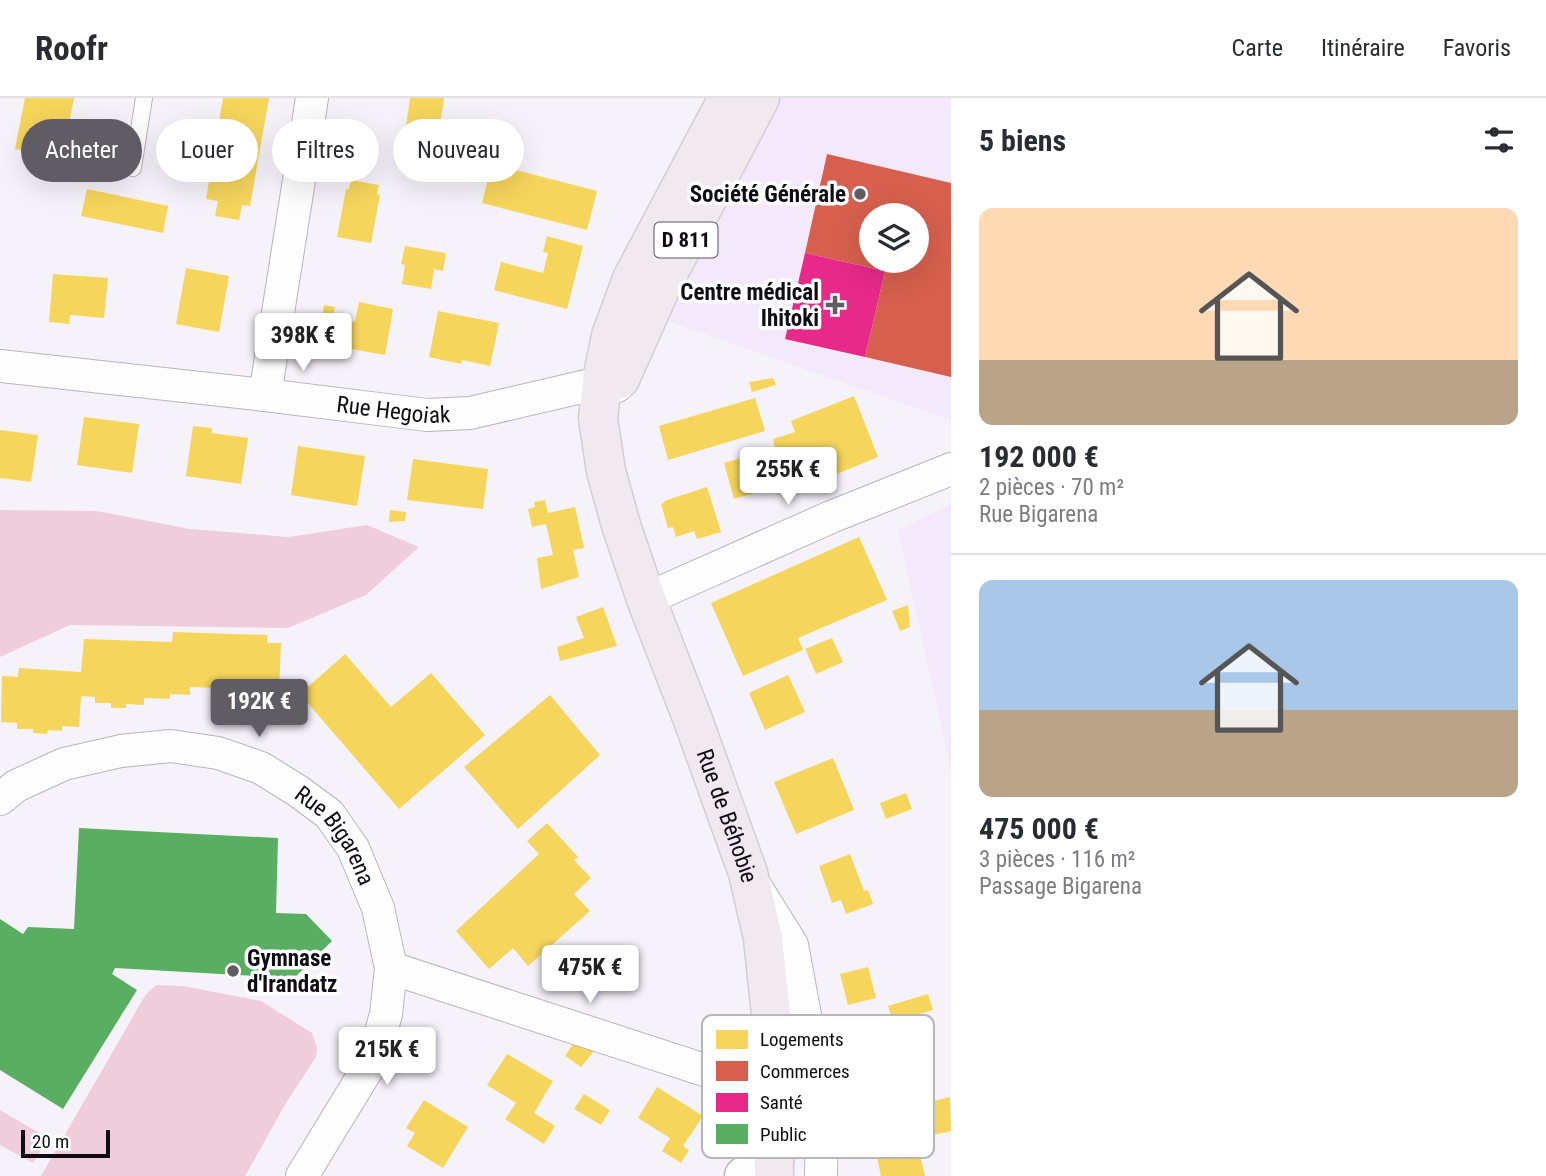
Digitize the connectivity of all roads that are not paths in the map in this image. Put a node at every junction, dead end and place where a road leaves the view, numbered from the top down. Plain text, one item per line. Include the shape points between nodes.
1 (144, 98) edge
2 (312, 98) edge
3 (728, 98) edge
4 (760, 98) edge
5 (141, 119) edge
6 (0, 366) edge
7 (610, 385) junction
8 (265, 395) junction
9 (951, 469) edge
10 (646, 600) junction
11 (0, 799) edge
12 (748, 873) junction
13 (391, 968) junction
14 (771, 1015) edge
15 (805, 1015) edge
16 (702, 1070) edge
17 (821, 1158) edge
18 (302, 1176) edge
19 (821, 1176) edge

1 - 5 lane
2 - 8 street
3 - 7 main road, Rue de Béhobie via 632,279 611,336
4 - 7 main road, Rue de Béhobie / D 811
6 - 8 street, Rue Hegoiak
7 - 8 street, Rue Hegoiak via 586,386 470,413 427,415
7 - 10 main road, Rue de Béhobie / D 811 via 606,471
9 - 10 street
10 - 12 main road, Rue de Béhobie / D 811
11 - 13 street, Rue Bigarena via 16,786 64,764 121,751 171,746 218,753 261,768 329,814 353,848 378,908
12 - 14 main road, Rue de Béhobie / D 811 via 763,938
12 - 15 street via 792,945
13 - 16 street
13 - 18 street, Rue Bigarena via 386,1014 374,1058
17 - 19 street

